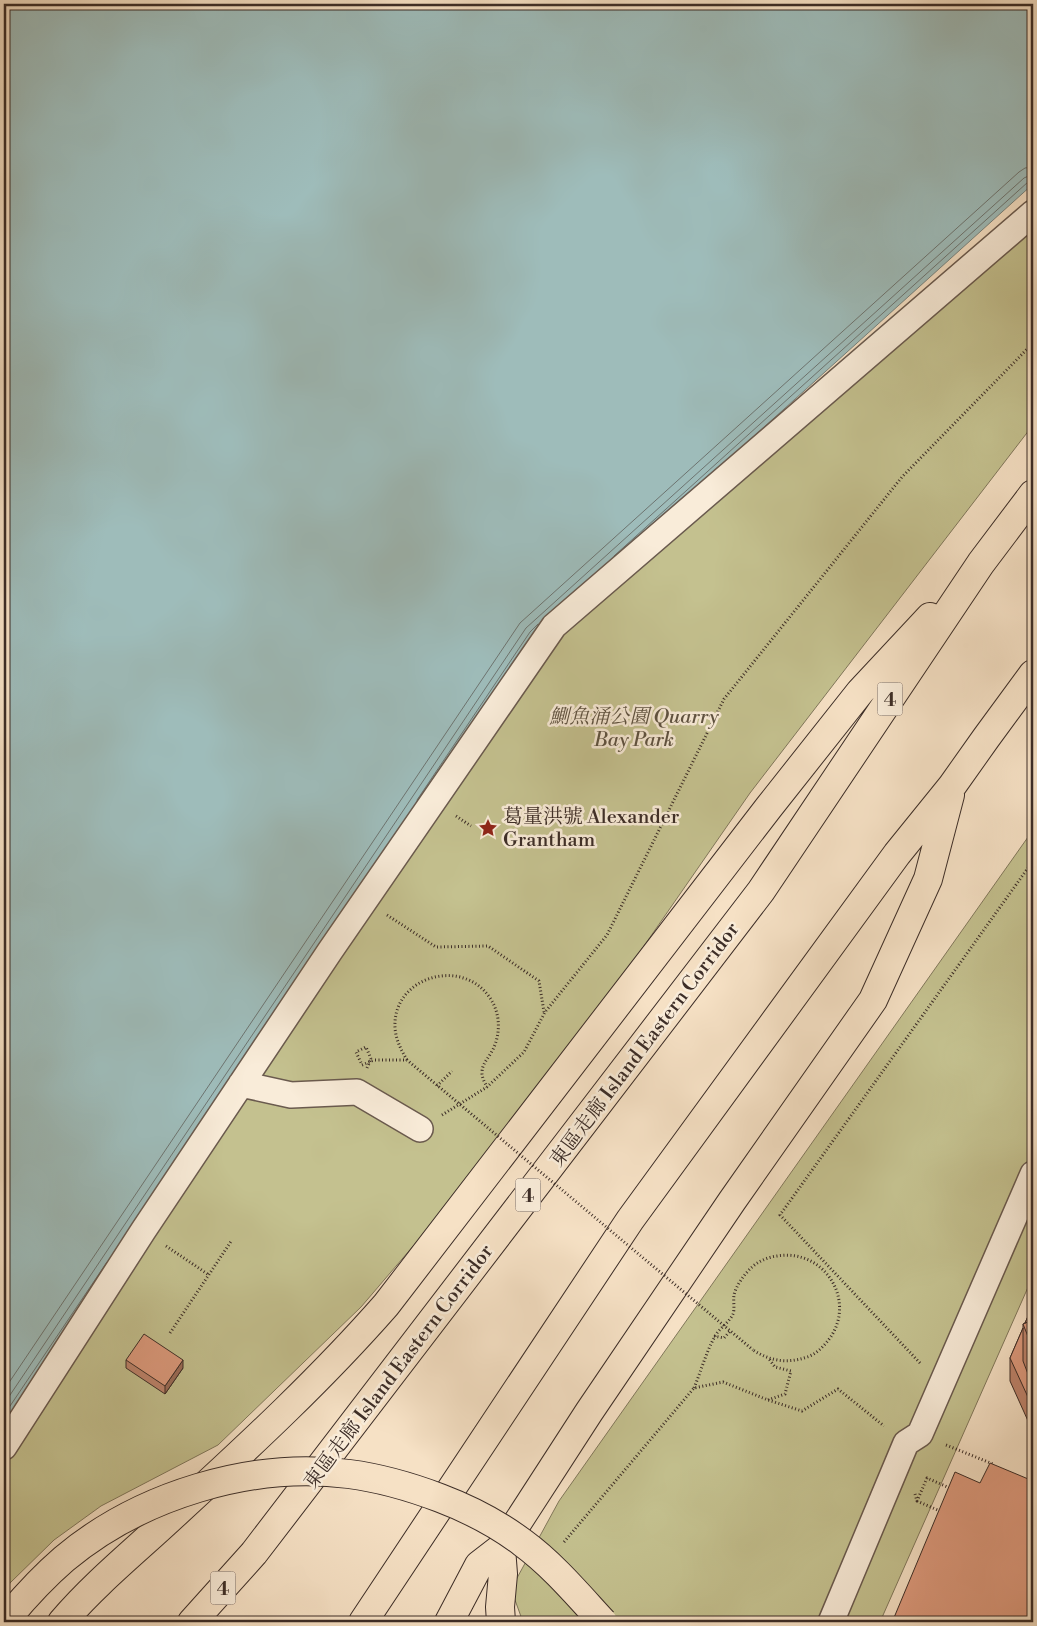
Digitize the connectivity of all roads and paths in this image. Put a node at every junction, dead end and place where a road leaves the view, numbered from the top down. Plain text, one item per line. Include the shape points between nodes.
1 (1033, 213) edge
2 (1033, 343) edge
3 (1033, 494) edge
4 (981, 563) junction
5 (1033, 674) edge
6 (952, 786) junction
7 (1033, 862) edge
8 (366, 901) junction
9 (544, 1012) junction
10 (371, 1059) dead end
11 (407, 1060) junction
12 (452, 1071) dead end
13 (241, 1084) junction
14 (437, 1086) junction
15 (488, 1087) junction
16 (420, 1128) joint
17 (1033, 1174) edge
18 (143, 1231) junction
19 (232, 1240) dead end
20 (209, 1275) junction
21 (170, 1332) dead end
22 (730, 1332) junction
23 (714, 1336) junction
24 (769, 1359) junction
25 (941, 1386) junction
26 (694, 1388) junction
27 (768, 1400) junction
28 (913, 1438) junction
29 (4, 1447) edge
30 (998, 1466) edge
31 (954, 1489) edge
32 (915, 1492) dead end
33 (917, 1501) junction
34 (943, 1513) edge
35 (560, 1547) dead end
36 (501, 1548) junction
37 (254, 1553) junction
38 (4, 1622) edge
39 (62, 1622) edge
40 (192, 1622) edge
41 (210, 1622) edge
42 (363, 1622) edge
43 (449, 1622) edge
44 (501, 1622) edge
45 (603, 1622) edge
46 (831, 1622) edge

1 - 8 street via 554,626
2 - 9 path via 902,477 724,700 607,935
3 - 4 highway, 東區走廊 Island Eastern Corridor / 4
4 - 37 highway, 東區走廊 Island Eastern Corridor / 4 via 761,892
4 - 39 highway via 849,706 386,1305 320,1377
5 - 6 highway
6 - 36 highway via 928,879 873,1000 588,1412
6 - 42 highway via 897,854 630,1220
7 - 25 path via 780,1214
8 - 9 path via 436,947 488,946 540,981
8 - 13 street
9 - 15 path via 524,1052
10 - 11 path, bridge via 366,1047 356,1052 362,1065 374,1060
11 - 14 path, bridge
11 - 15 path via 398,1044 395,1027 398,1009 409,991 436,976 463,977 486,992 498,1019 497,1040 484,1062 482,1075
12 - 14 path
13 - 16 street via 291,1095 357,1092
13 - 18 street
14 - 22 path, bridge
15 - 16 path
17 - 25 street
18 - 20 path
18 - 29 street
19 - 20 path
20 - 21 path
22 - 23 path via 724,1338
22 - 24 path, bridge
23 - 24 path via 733,1314 738,1284 758,1262 784,1254 808,1259 824,1270 834,1283 840,1314 834,1332 825,1345 810,1356 788,1362
23 - 26 path
24 - 27 path via 775,1367 791,1371 785,1394
25 - 28 street
26 - 27 path via 723,1382
26 - 35 path
27 - 28 path via 802,1411 838,1389
28 - 30 path
28 - 46 street
31 - 33 path via 927,1478
32 - 33 path
33 - 34 path
36 - 43 highway via 479,1565
36 - 44 highway via 504,1574
37 - 40 highway, 東區走廊 Island Eastern Corridor / 4
37 - 41 highway
38 - 45 highway, bridge via 64,1559 143,1508 226,1480 299,1472 349,1473 391,1482 460,1506 523,1543 550,1565

